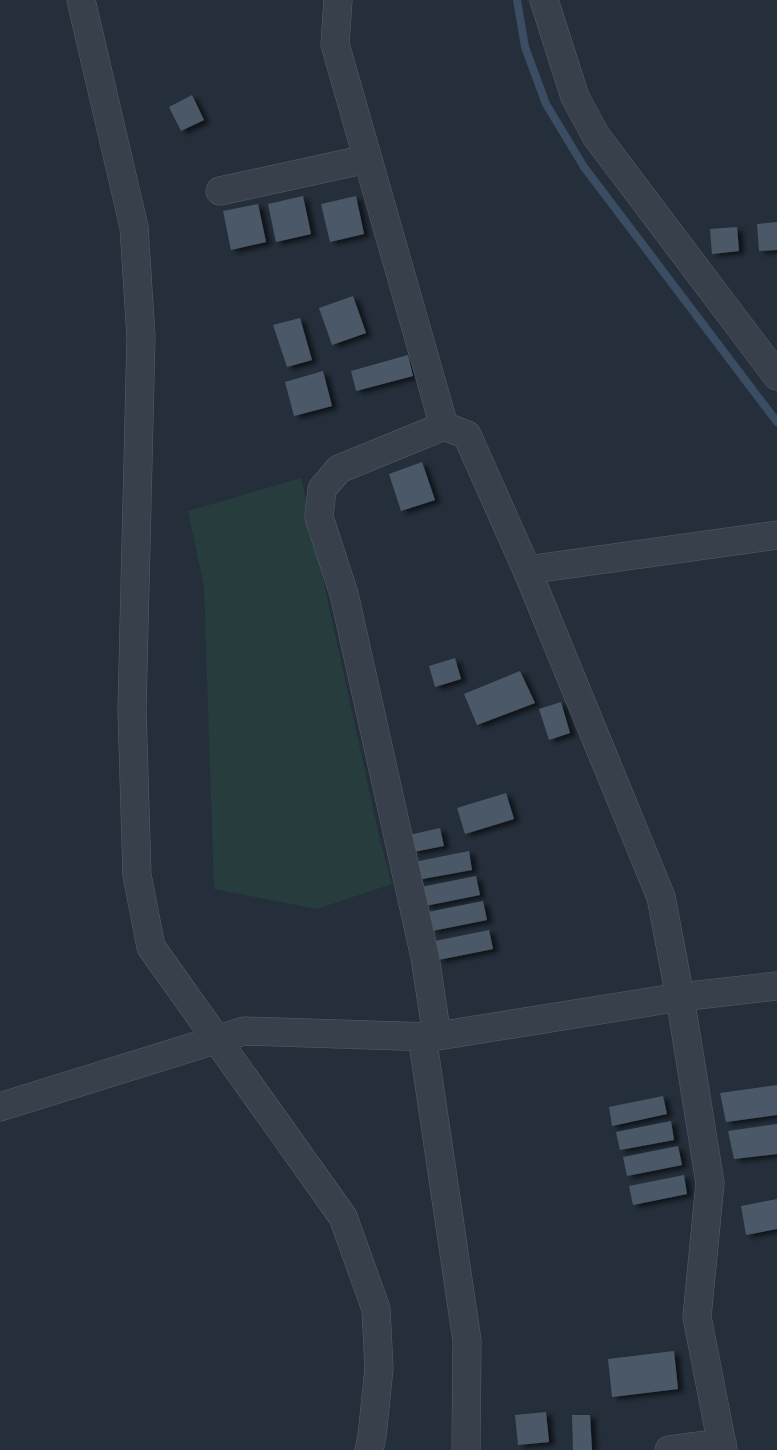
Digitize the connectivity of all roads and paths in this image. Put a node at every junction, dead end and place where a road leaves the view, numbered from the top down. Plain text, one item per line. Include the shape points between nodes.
1 (81, 0) edge
2 (338, 0) edge
3 (544, 0) edge
4 (367, 159) junction
5 (220, 191) dead end
6 (777, 376) edge
7 (444, 426) junction
8 (777, 536) edge
9 (527, 570) junction
10 (777, 986) edge
11 (680, 997) junction
12 (429, 1036) junction
13 (216, 1039) junction
14 (0, 1107) edge
15 (722, 1447) edge
16 (369, 1450) edge
17 (466, 1450) edge
18 (669, 1450) edge

1 - 13 street via 135,236 141,337 132,710 137,876 151,947
2 - 4 street via 336,44
3 - 6 street via 575,97 596,136
4 - 5 street
4 - 7 street
7 - 9 street via 467,435
7 - 12 street via 339,468 322,489 319,517 344,594 425,957
8 - 9 street
9 - 11 street via 661,897
10 - 11 street
11 - 12 street
11 - 15 street via 710,1183 697,1317
12 - 13 street via 244,1031
12 - 17 street via 467,1341
13 - 14 street
13 - 16 street via 343,1217 376,1309 379,1368
15 - 18 street

